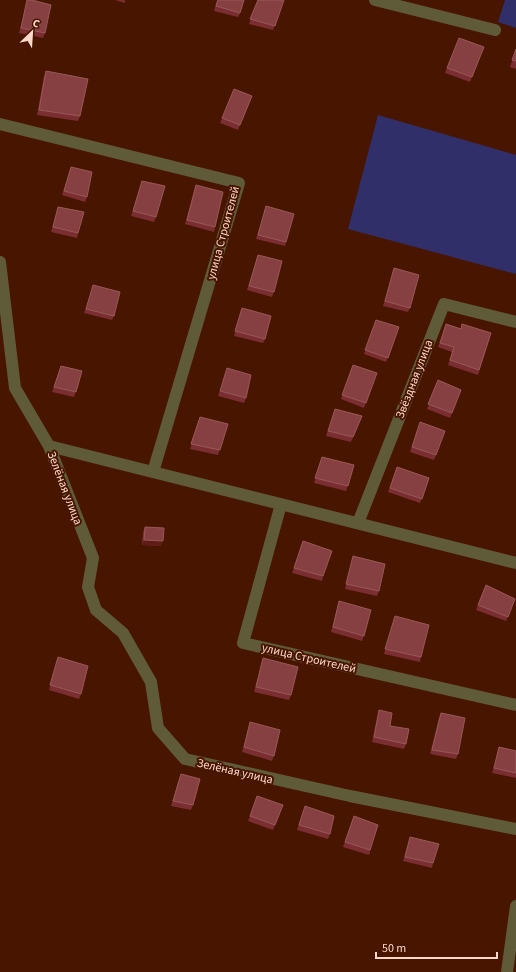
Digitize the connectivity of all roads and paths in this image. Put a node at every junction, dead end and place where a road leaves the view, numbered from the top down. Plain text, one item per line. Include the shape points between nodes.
1 (375, 0) edge
2 (495, 30) dead end
3 (0, 124) edge
4 (0, 262) edge
5 (516, 322) edge
6 (49, 446) junction
7 (153, 472) junction
8 (281, 504) junction
9 (358, 524) junction
10 (516, 563) edge
11 (516, 705) edge
12 (516, 829) edge
13 (516, 906) edge
14 (507, 972) edge

1 - 2 street
3 - 7 street, улица Строителей via 239,183
4 - 6 street, Зелёная улица via 15,388
5 - 9 street, Звёздная улица via 444,304
6 - 7 street
6 - 12 street, Зелёная улица via 93,558 88,587 96,610 123,633 151,682 158,728 185,759 350,796
7 - 8 street
8 - 9 street
8 - 11 street, улица Строителей via 243,643
9 - 10 street
13 - 14 street

